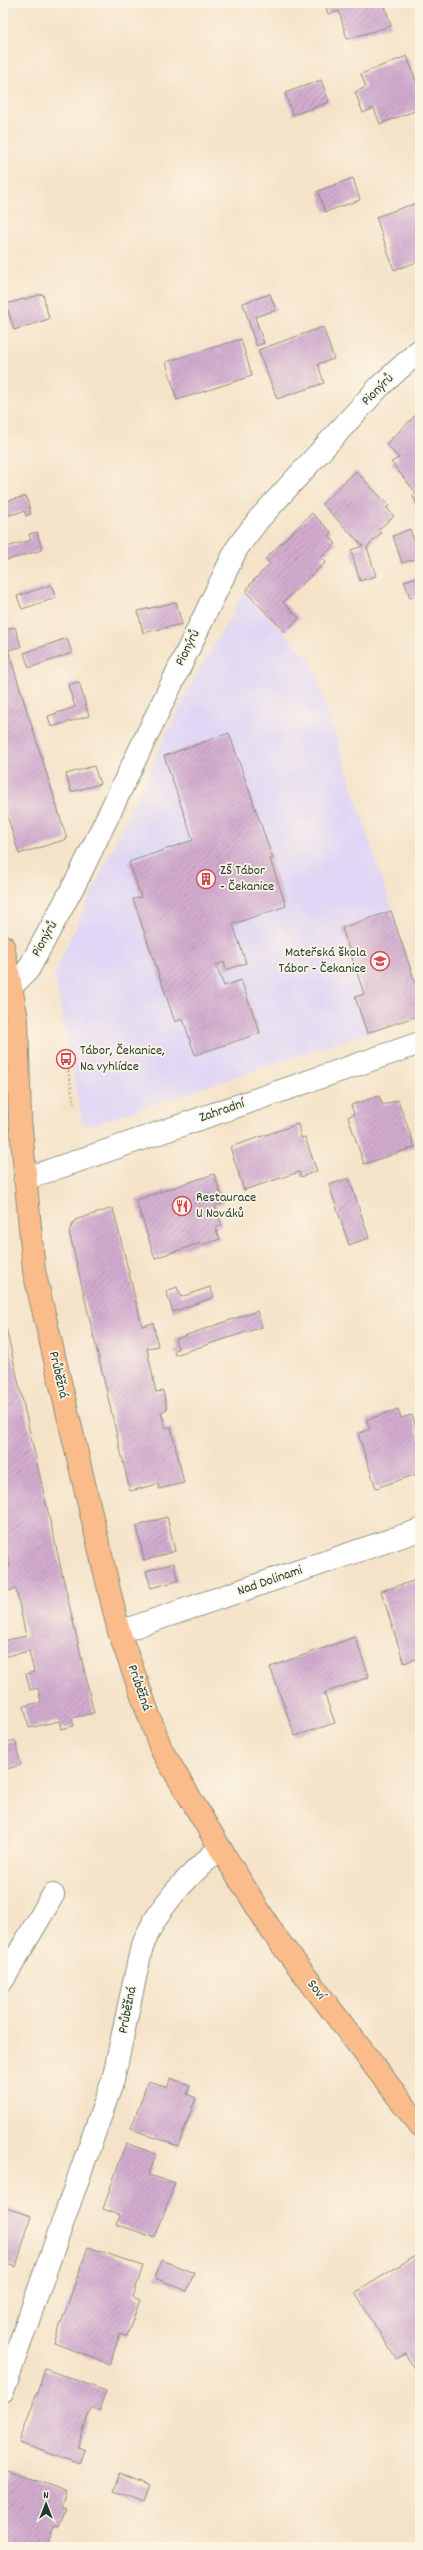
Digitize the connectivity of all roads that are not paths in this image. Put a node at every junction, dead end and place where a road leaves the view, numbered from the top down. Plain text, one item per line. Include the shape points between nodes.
1 (420, 350) edge
2 (3, 946) edge
3 (12, 986) junction
4 (10, 1021) edge
5 (420, 1044) edge
6 (25, 1179) junction
7 (420, 1530) edge
8 (119, 1632) junction
9 (220, 1848) junction
10 (53, 1895) dead end
11 (3, 1980) edge
12 (420, 2126) edge
13 (5, 2380) edge

1 - 3 street, Pionýrů via 379,388 259,518 237,548 69,895 28,970
2 - 3 main road, Průběžná
3 - 4 main road, Průběžná
4 - 6 main road, Průběžná
5 - 6 street, Zahradní
6 - 8 main road, Průběžná via 34,1271
7 - 8 street, Nad Dolinami
8 - 9 main road, Průběžná via 161,1750
9 - 12 main road, Soví via 275,1936
9 - 13 street, Průběžná via 175,1890 147,1932 113,2080
10 - 11 street

